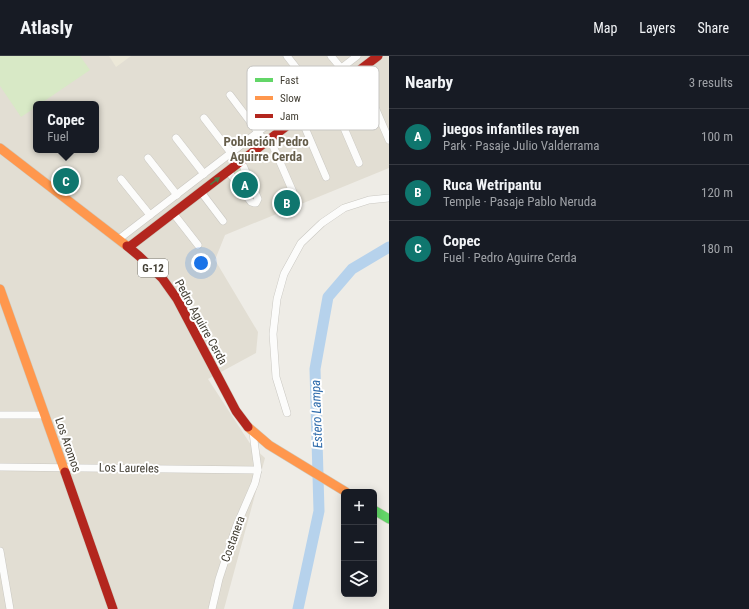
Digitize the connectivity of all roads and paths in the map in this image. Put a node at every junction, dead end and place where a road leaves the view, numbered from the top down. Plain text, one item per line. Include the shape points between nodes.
1 (287, 56) edge
2 (331, 56) edge
3 (357, 56) edge
4 (378, 56) edge
5 (295, 66) edge
6 (339, 66) edge
7 (344, 66) edge
8 (364, 66) edge
9 (230, 95) dead end
10 (247, 116) edge
11 (379, 117) edge
12 (204, 118) dead end
13 (282, 130) edge
14 (306, 130) edge
15 (345, 130) edge
16 (259, 131) joint
17 (252, 137) junction
18 (176, 138) dead end
19 (269, 140) junction
20 (389, 140) edge
21 (259, 147) junction
22 (0, 148) edge
23 (231, 153) junction
24 (148, 158) dead end
25 (241, 161) junction
26 (359, 163) dead end
27 (228, 171) junction
28 (204, 174) junction
29 (326, 177) dead end
30 (121, 179) dead end
31 (201, 192) junction
32 (293, 192) dead end
33 (177, 195) junction
34 (389, 198) edge
35 (173, 213) junction
36 (147, 217) junction
37 (223, 221) dead end
38 (152, 229) junction
39 (118, 240) junction
40 (198, 245) dead end
41 (129, 247) junction
42 (0, 289) edge
43 (287, 413) dead end
44 (0, 415) edge
45 (45, 415) junction
46 (253, 433) junction
47 (0, 467) edge
48 (63, 467) junction
49 (258, 470) junction
50 (341, 489) edge
51 (377, 512) edge
52 (389, 519) edge
53 (0, 551) edge
54 (10, 609) edge
55 (113, 609) edge
56 (212, 609) edge

1 - 5 street
2 - 6 street
3 - 7 street
4 - 8 street
9 - 10 street
11 - 20 street
12 - 23 street
13 - 19 street
14 - 29 street
15 - 26 street
16 - 17 street
16 - 19 street via 263,138
17 - 21 street via 257,140
17 - 23 street
18 - 28 street
19 - 21 street
19 - 32 street
21 - 25 street
22 - 39 street, Pedro Aguirre Cerda / G-12
23 - 28 street
24 - 33 street
25 - 27 street
25 - 27 street via 258,199 256,203 251,202
31 -> 27 street
28 - 33 street
30 - 36 street
31 - 35 street
31 - 37 street
33 - 36 street
34 - 43 street via 369,200 344,208 322,223 301,244 284,274 277,299 273,334 276,377
35 - 38 street
35 - 40 street
36 - 38 street
36 - 39 street
38 - 41 street
39 - 41 street, Pedro Aguirre Cerda / G-12
41 - 46 street, Pedro Aguirre Cerda / G-12 via 148,263 172,291 236,411
42 - 45 street, Los Aromos
44 - 45 street
45 - 48 street, Los Aromos
46 - 49 street
46 - 50 street, G-12
47 - 48 street, Los Laureles
48 - 49 street, Los Laureles
48 - 55 street, Los Aromos
49 - 56 street, Costanera via 221,572
51 - 52 street
53 - 54 street

